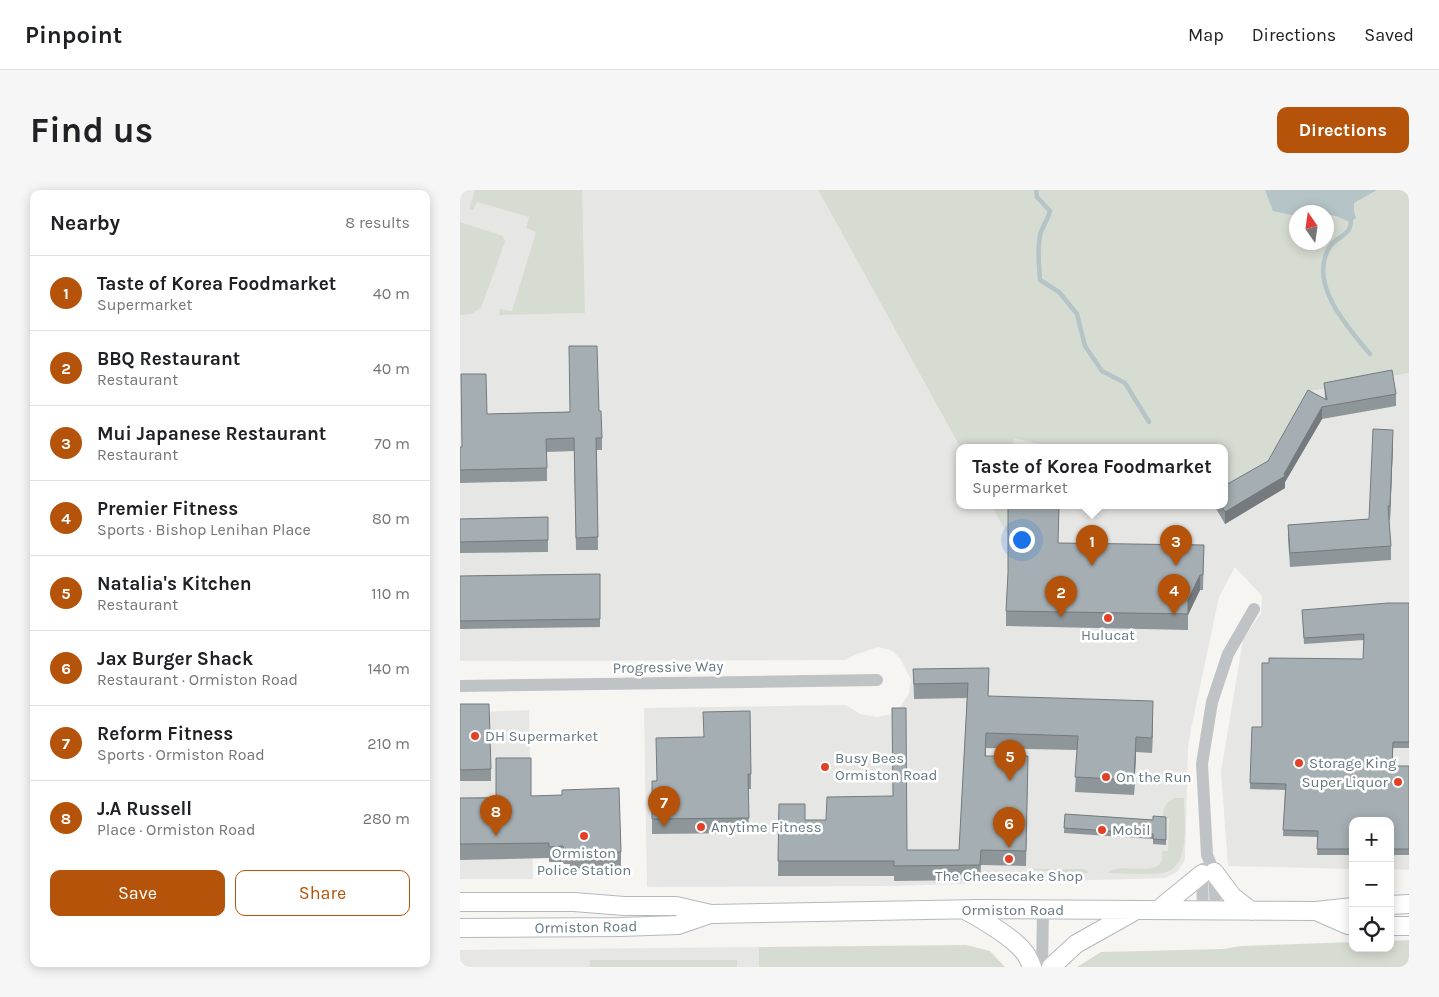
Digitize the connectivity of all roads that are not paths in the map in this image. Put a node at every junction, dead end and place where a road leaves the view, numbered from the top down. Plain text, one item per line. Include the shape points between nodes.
1 (1254, 609) dead end
2 (877, 680) dead end
3 (460, 686) edge
4 (1208, 873) junction
5 (464, 901) edge
6 (1409, 904) edge
7 (1394, 905) edge
8 (1349, 907) edge
9 (964, 910) junction
10 (1042, 910) junction
11 (1136, 910) junction
12 (1158, 910) junction
13 (1210, 910) junction
14 (1251, 911) junction
15 (1316, 911) junction
16 (711, 914) junction
17 (1349, 925) edge
18 (1394, 926) edge
19 (1409, 926) edge
20 (460, 928) edge
21 (1032, 967) edge
22 (1042, 967) edge
23 (1051, 967) edge

1 - 4 street via 1228,654 1212,702 1202,764
2 - 3 street, Progressive Way
4 - 12 main road
4 - 13 street
4 - 14 main road
5 - 16 main road, Ormiston Road via 676,906
6 - 7 main road
8 - 15 main road, Ormiston Road
9 - 10 main road, Ormiston Road
9 - 16 main road, Ormiston Road
9 - 21 main road via 987,922 1019,947
10 - 11 main road, Ormiston Road
10 - 22 street
11 - 12 main road, Ormiston Road
11 - 23 main road via 1076,944
12 - 13 main road, Ormiston Road
13 - 14 main road, Ormiston Road
14 - 15 main road, Ormiston Road
15 - 17 main road, Ormiston Road
16 - 20 main road, Ormiston Road via 678,925
18 - 19 main road

